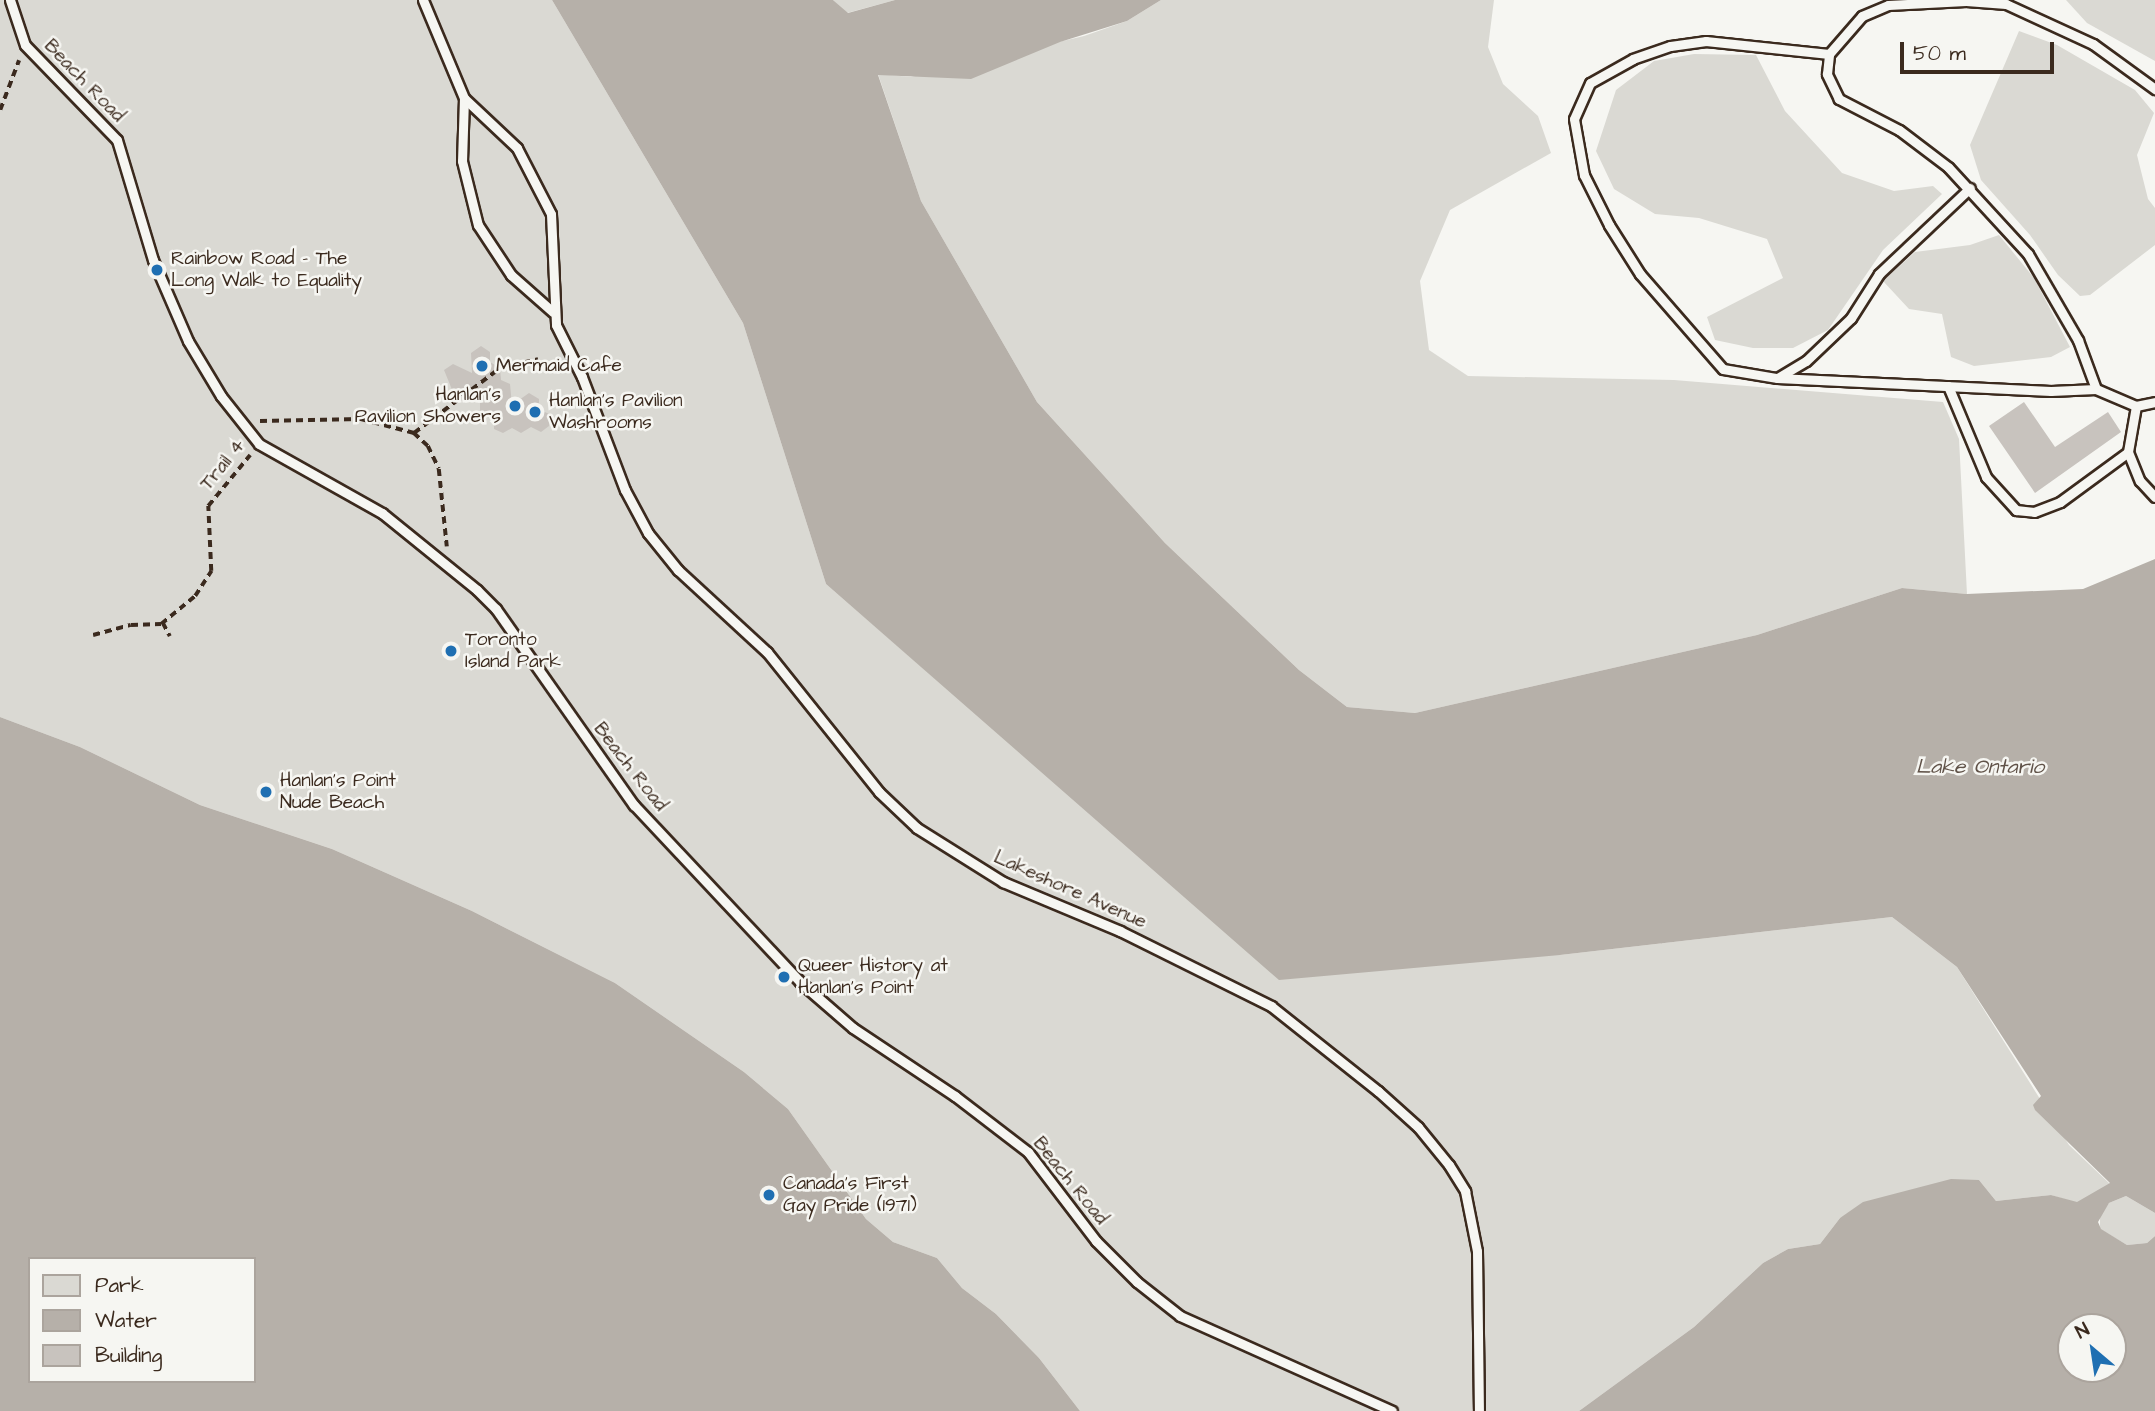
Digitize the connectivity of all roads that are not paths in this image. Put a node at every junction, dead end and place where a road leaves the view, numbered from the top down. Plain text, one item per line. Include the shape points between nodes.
1 (10, 0) edge
2 (424, 0) edge
3 (1829, 54) junction
4 (2155, 89) edge
5 (464, 99) junction
6 (1970, 188) junction
7 (552, 312) junction
8 (1777, 378) junction
9 (1948, 386) junction
10 (2096, 389) junction
11 (2155, 402) edge
12 (2136, 406) junction
13 (2129, 452) junction
14 (2155, 497) edge
15 (1392, 1411) edge
16 (1479, 1411) edge

1 - 15 lane, Beach Road via 25,45 117,140 157,270 202,368 259,443 382,513 496,609 634,805 800,982 853,1028 956,1096 1028,1152 1096,1241 1180,1315
2 - 5 lane, Lakeshore Avenue
3 - 4 lane via 1862,16 1888,5 2006,4 2093,44
3 - 6 lane via 1827,74 1839,99 1899,130
3 - 8 lane via 1706,41 1670,46 1633,59 1590,83 1574,119 1584,174 1640,274 1723,369
5 - 7 lane, Lakeshore Avenue via 462,161 478,225 511,275
5 - 7 lane, Lakeshore Avenue via 517,148 551,214 556,263
6 - 8 lane via 1879,274 1851,318 1806,361
6 - 10 lane via 2028,254 2078,340
7 - 16 lane, Lakeshore Avenue via 625,490 648,533 678,570 767,652 871,783 917,828 1003,882 1120,930 1271,1006 1418,1127 1450,1165 1473,1218
8 - 9 lane
9 - 10 lane
9 - 13 lane via 1986,477 2016,510 2034,512 2060,502
10 - 12 lane
11 - 12 lane
12 - 13 lane
13 - 14 lane via 2140,481

